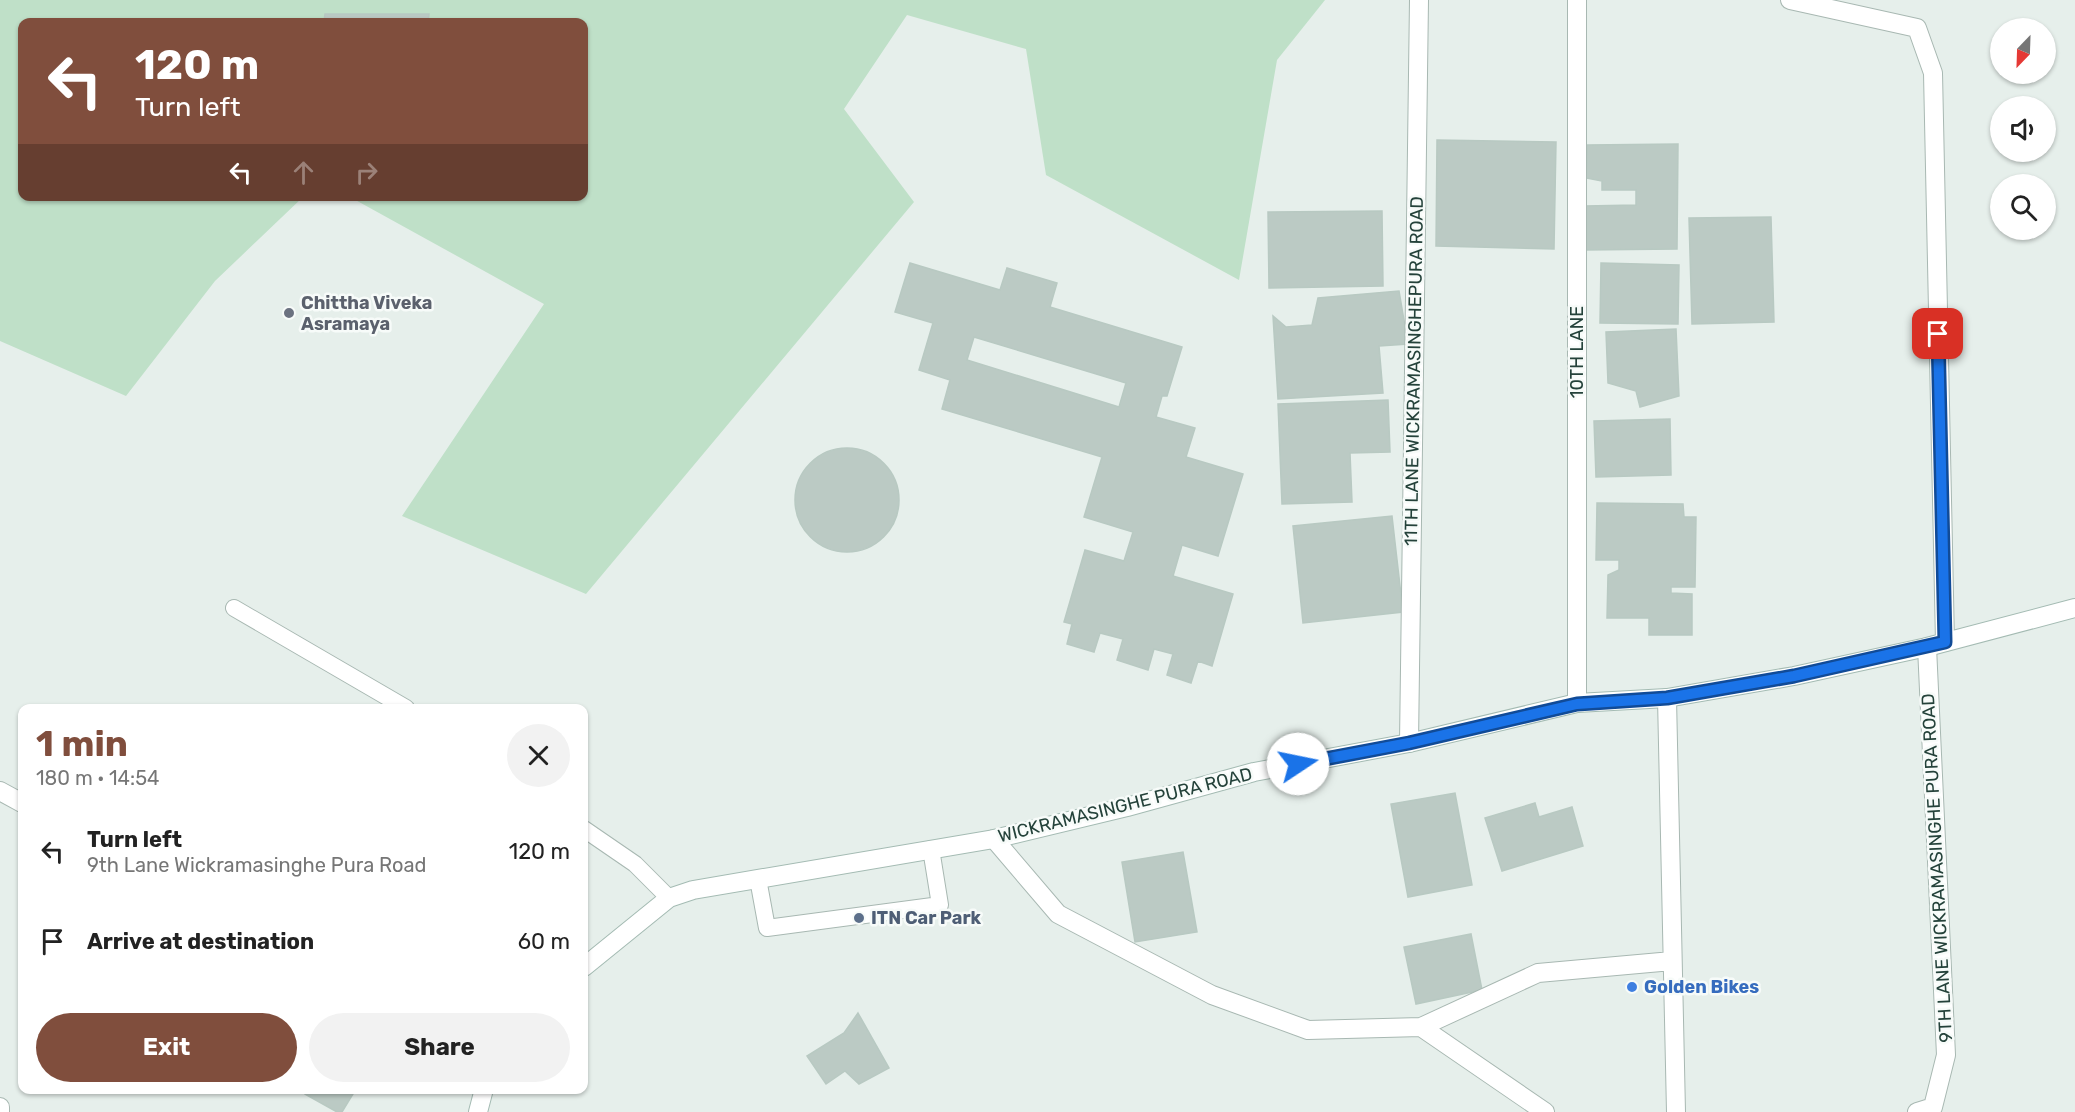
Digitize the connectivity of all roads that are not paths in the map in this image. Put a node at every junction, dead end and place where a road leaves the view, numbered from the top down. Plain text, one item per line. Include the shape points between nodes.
1 (1419, 0) edge
2 (1577, 0) edge
3 (1790, 0) edge
4 (234, 608) dead end
5 (2075, 608) edge
6 (1936, 645) junction
7 (1667, 698) junction
8 (399, 704) edge
9 (1577, 704) junction
10 (1409, 743) junction
11 (0, 791) edge
12 (18, 801) edge
13 (588, 832) edge
14 (994, 839) junction
15 (932, 849) junction
16 (758, 879) junction
17 (669, 898) junction
18 (1672, 961) junction
19 (588, 964) edge
20 (1421, 1027) junction
21 (483, 1094) edge
22 (0, 1107) edge
23 (0, 1112) edge
24 (478, 1112) edge
25 (1545, 1112) edge
26 (1676, 1112) edge
27 (1917, 1112) edge

1 - 10 street, 11TH LANE WICKRAMASINGHEPURA ROAD
2 - 9 street, 10TH LANE
3 - 6 street, 9TH LANE WICKRAMASINGHE PURA ROAD via 1917,28 1933,73
4 - 8 lane
5 - 6 street, WICKRAMASINGHE PURA ROAD
6 - 7 street, WICKRAMASINGHE PURA ROAD
6 - 27 street, 9TH LANE WICKRAMASINGHE PURA ROAD via 1946,1055 1933,1107
7 - 9 street, WICKRAMASINGHE PURA ROAD
7 - 18 street
9 - 10 street, WICKRAMASINGHE PURA ROAD
10 - 14 street, WICKRAMASINGHE PURA ROAD via 1254,772
11 - 12 street
13 - 17 lane via 635,864
14 - 15 street, WICKRAMASINGHE PURA ROAD
14 - 20 street via 1058,914 1212,995 1308,1030
15 - 16 street, WICKRAMASINGHE PURA ROAD
15 - 16 lane via 940,905 767,928
16 - 17 street, WICKRAMASINGHE PURA ROAD
17 - 19 street, WICKRAMASINGHE PURA ROAD
18 - 20 street via 1538,973
18 - 26 street
20 - 25 street
21 - 24 street
22 - 23 street

